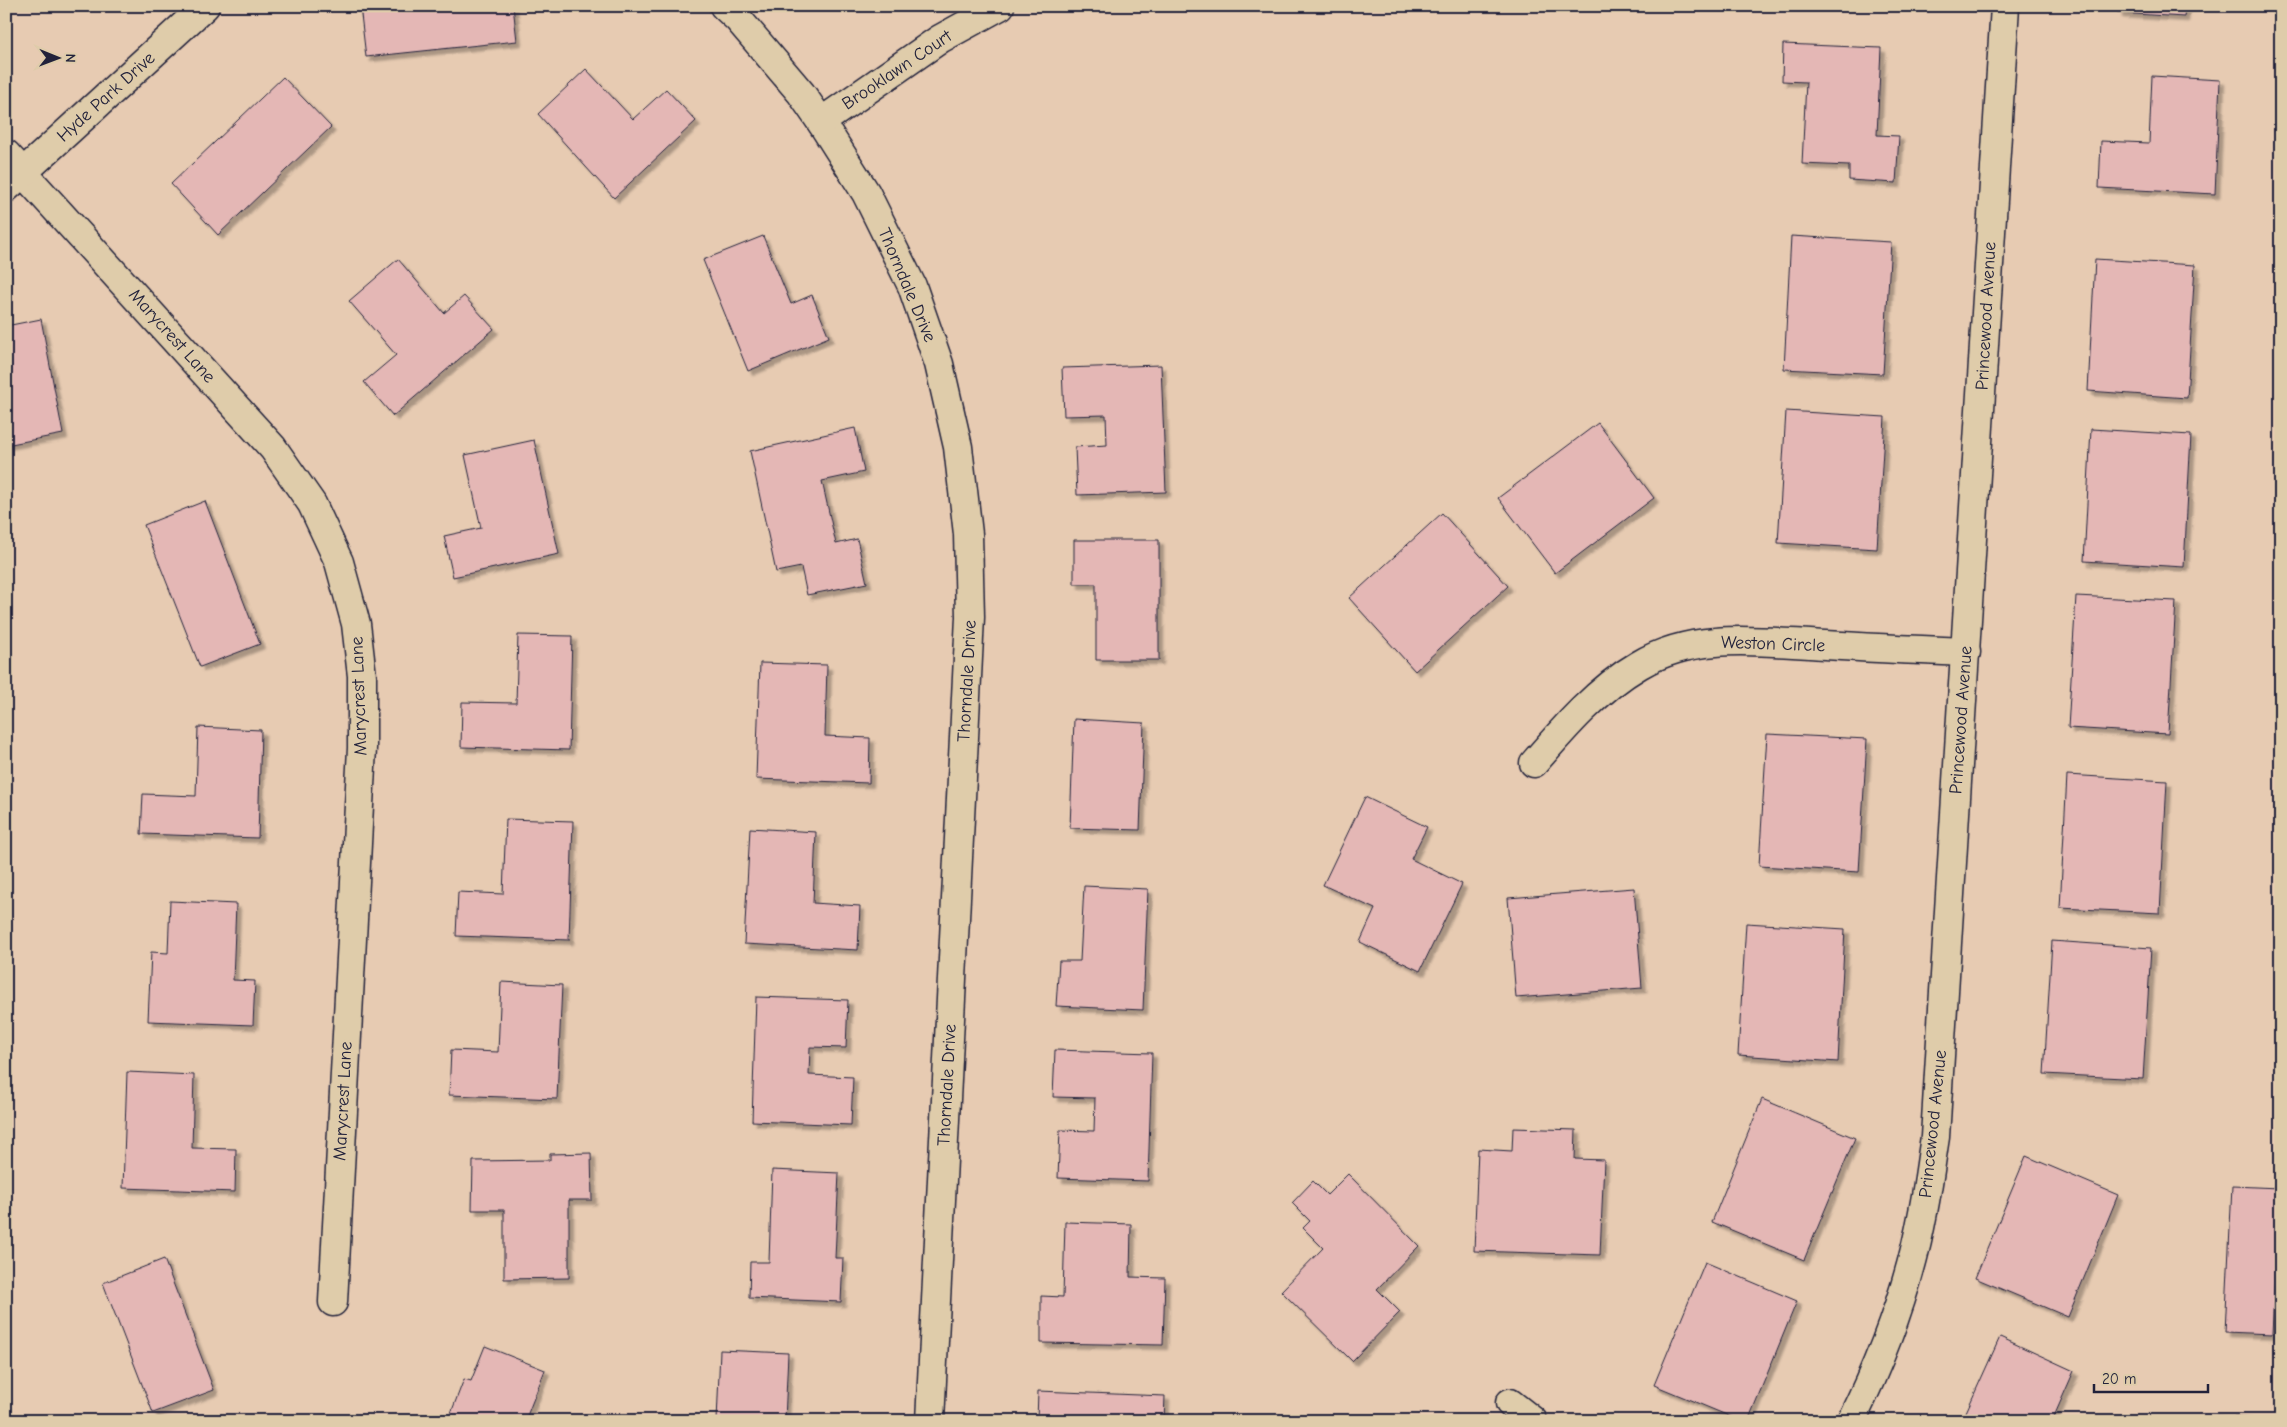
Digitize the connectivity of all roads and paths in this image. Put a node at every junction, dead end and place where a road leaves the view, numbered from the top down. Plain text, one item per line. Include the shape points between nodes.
1 (205, 6) edge
2 (724, 6) edge
3 (1000, 6) edge
4 (2005, 6) edge
5 (821, 122) junction
6 (12, 172) edge
7 (1966, 652) junction
8 (1534, 764) dead end
9 (333, 1302) dead end
10 (1510, 1402) dead end
11 (930, 1421) edge
12 (1533, 1421) edge
13 (1851, 1421) edge

1 - 6 street, Hyde Park Drive
2 - 5 street, Thorndale Drive via 801,93
3 - 5 street, Brooklawn Court via 940,39
4 - 7 street, Princewood Avenue
5 - 11 street, Thorndale Drive via 866,193 912,286 940,364 958,448 968,534 970,617
6 - 9 street, Marycrest Lane via 54,205 273,448 312,504 342,571 356,624 362,676 362,748
7 - 8 street, Weston Circle via 1724,640 1680,648 1640,663 1609,684
7 - 13 street, Princewood Avenue via 1935,1137 1923,1214 1904,1288 1868,1386
10 - 12 street

